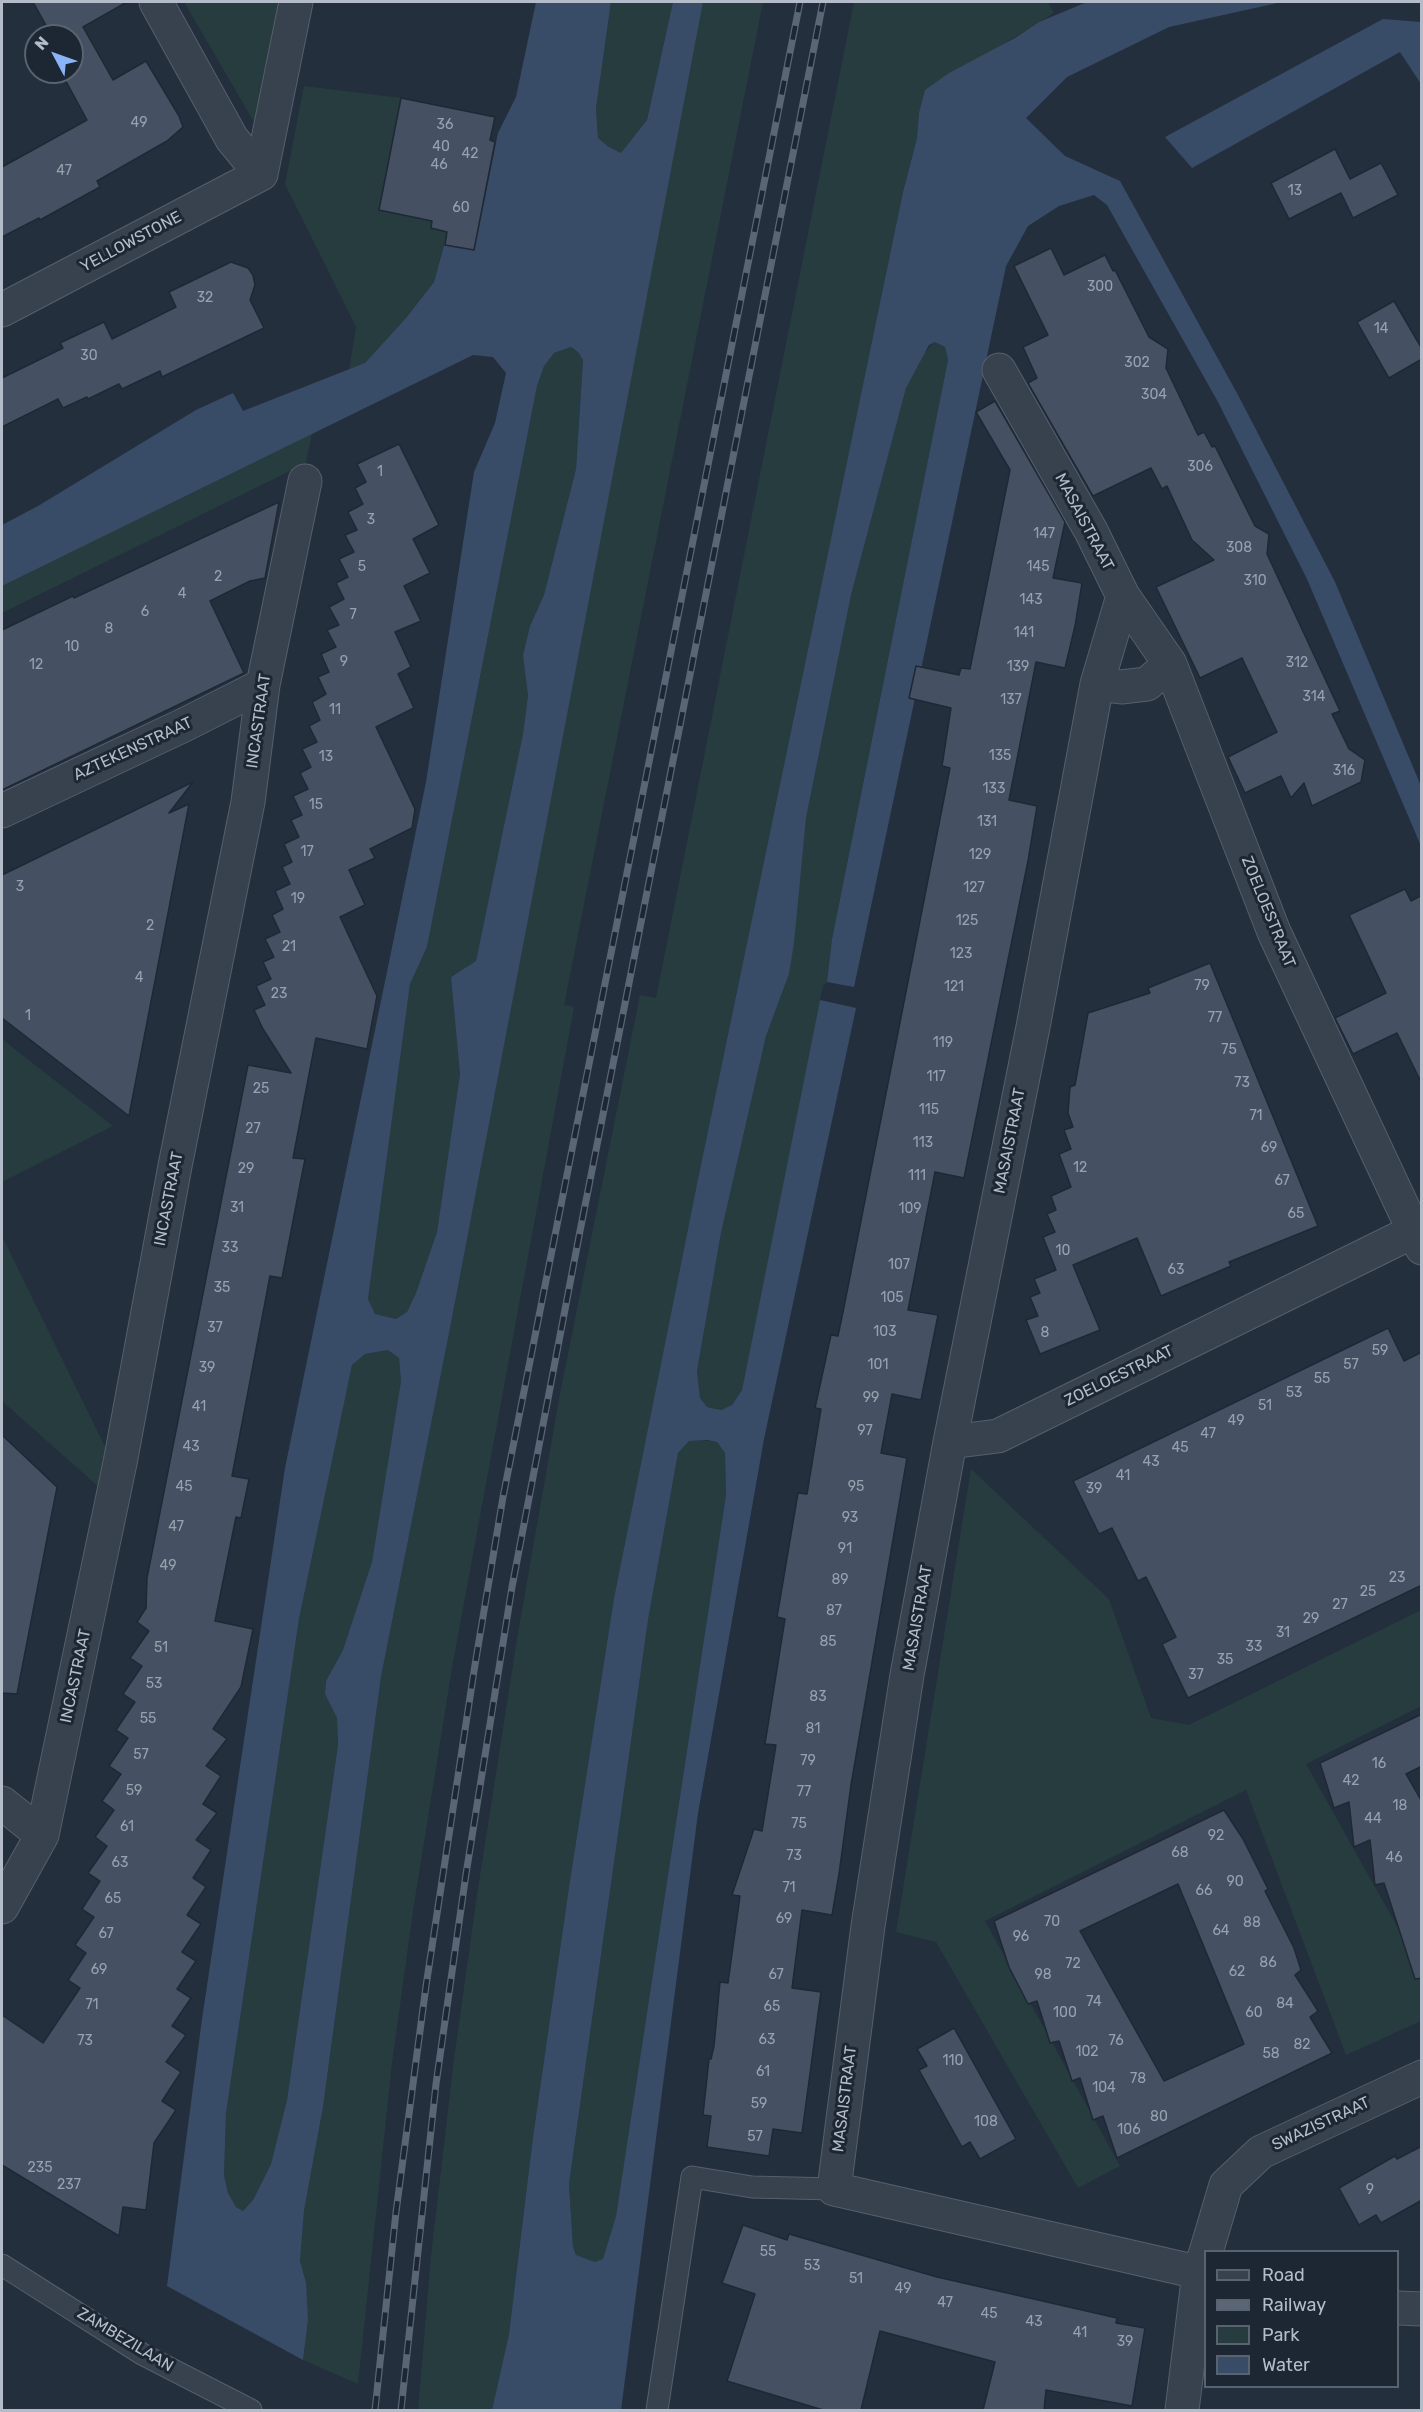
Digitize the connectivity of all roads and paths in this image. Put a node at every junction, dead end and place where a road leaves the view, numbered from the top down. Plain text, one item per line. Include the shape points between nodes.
1 (156, 2) edge
2 (296, 2) edge
3 (261, 174) junction
4 (2, 310) edge
5 (999, 370) dead end
6 (305, 481) dead end
7 (1123, 596) junction
8 (1170, 664) junction
9 (1097, 684) junction
10 (263, 685) junction
11 (2, 811) edge
12 (1417, 1240) edge
13 (950, 1442) junction
14 (2, 1803) edge
15 (42, 1835) junction
16 (2, 1906) edge
17 (1422, 2077) edge
18 (834, 2189) junction
19 (1208, 2250) edge
20 (1204, 2263) edge
21 (2, 2265) edge
22 (1399, 2308) edge
23 (1422, 2310) edge
24 (251, 2410) edge
25 (657, 2410) edge
26 (1182, 2410) edge

1 - 3 street via 232,140
2 - 3 street
3 - 4 street, YELLOWSTONE
5 - 7 street, MASAISTRAAT via 1091,531
6 - 10 street, INCASTRAAT
7 - 8 street, ZOELOESTRAAT
7 - 9 street, MASAISTRAAT
8 - 9 street via 1147,684
8 - 12 street, ZOELOESTRAAT via 1274,932
9 - 13 street, MASAISTRAAT
10 - 11 street, AZTEKENSTRAAT
10 - 15 street, INCASTRAAT via 248,802 120,1462
12 - 13 street, ZOELOESTRAAT via 998,1436
13 - 18 street, MASAISTRAAT via 907,1675 868,1926
14 - 15 street
15 - 16 street, INCASTRAAT
17 - 19 street, SWAZISTRAAT via 1261,2152 1226,2185
18 - 20 street
18 - 25 lane via 752,2187 692,2177
20 - 26 street
21 - 24 lane, ZAMBEZILAAN via 142,2354
22 - 23 street

